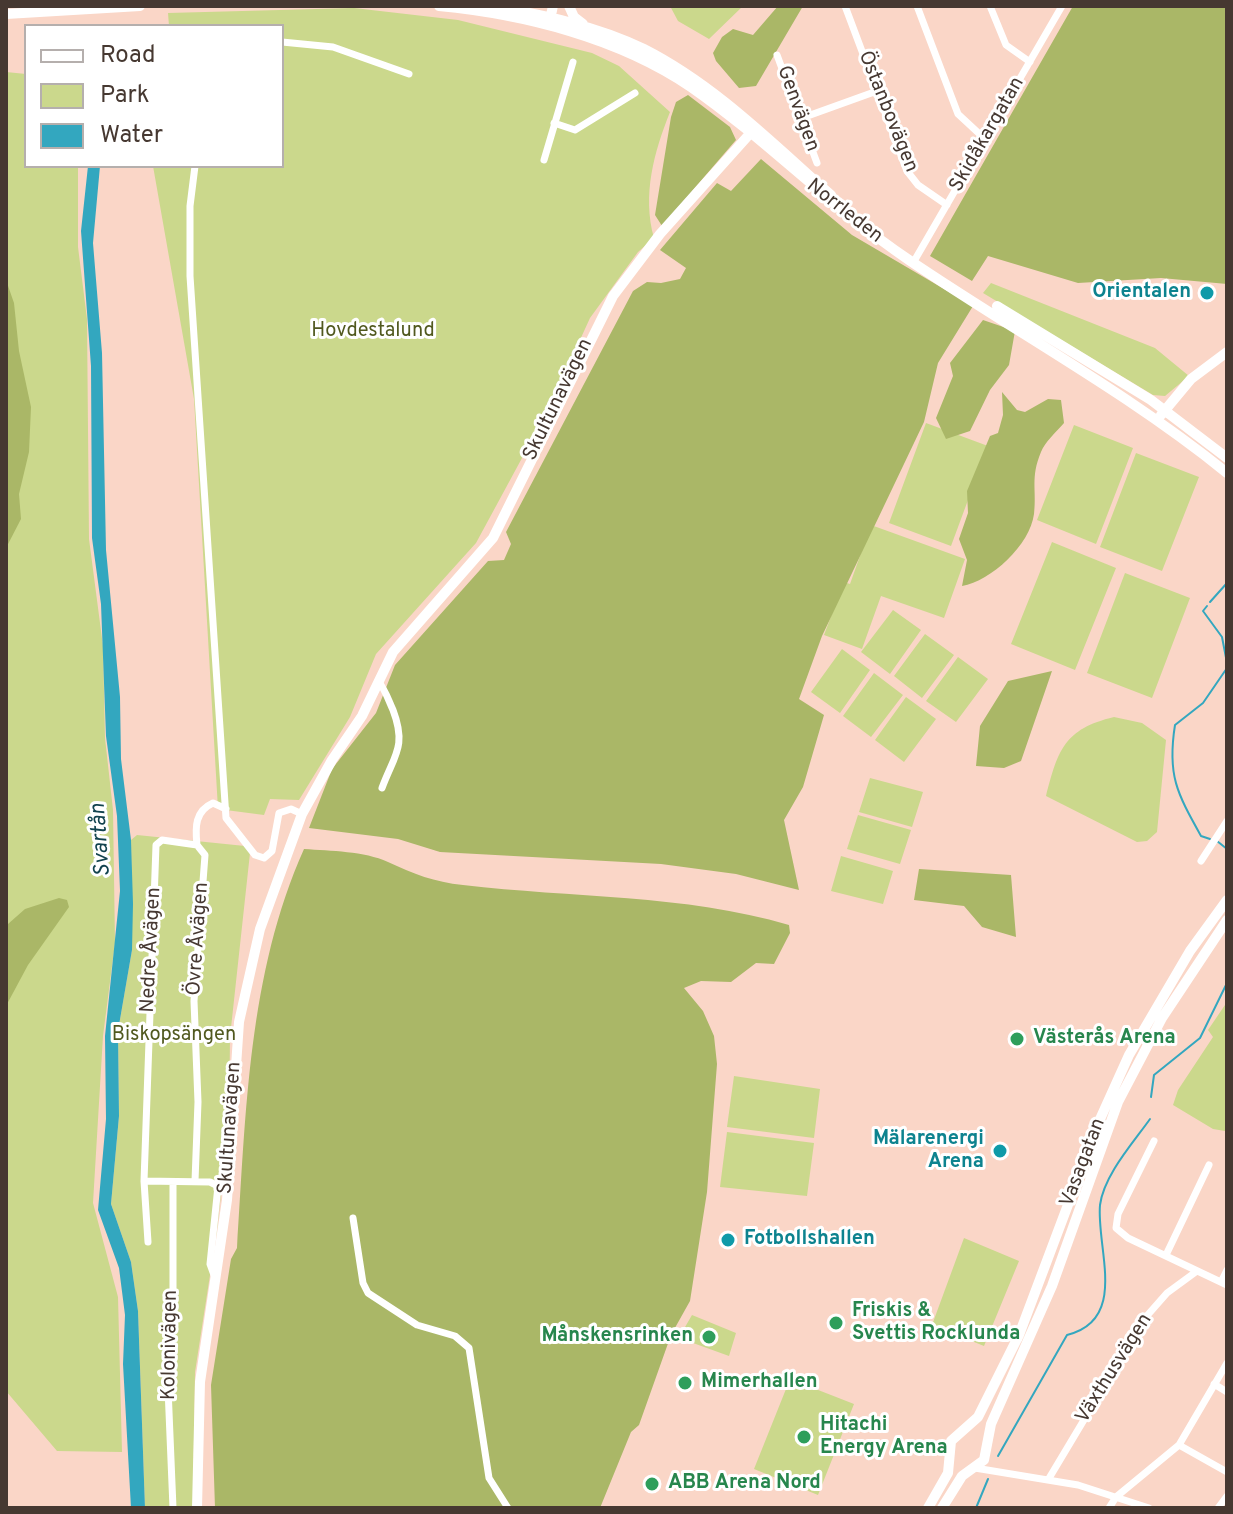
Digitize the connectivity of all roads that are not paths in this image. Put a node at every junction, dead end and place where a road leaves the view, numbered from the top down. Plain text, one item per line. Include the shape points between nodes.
1 (140, 6) edge
2 (439, 6) edge
3 (490, 6) edge
4 (563, 6) edge
5 (569, 6) edge
6 (845, 6) edge
7 (917, 6) edge
8 (990, 6) edge
9 (1062, 6) edge
10 (6, 14) edge
11 (550, 15) edge
12 (588, 28) junction
13 (284, 42) edge
14 (777, 55) dead end
15 (573, 62) dead end
16 (1030, 62) junction
17 (409, 74) dead end
18 (877, 91) junction
19 (635, 93) dead end
20 (802, 118) junction
21 (554, 123) junction
22 (752, 132) junction
23 (986, 140) junction
24 (544, 160) dead end
25 (817, 163) dead end
26 (195, 168) edge
27 (947, 205) junction
28 (915, 261) junction
29 (1227, 352) edge
30 (1176, 394) junction
31 (1151, 400) junction
32 (1165, 410) junction
33 (1158, 419) junction
34 (1196, 433) junction
35 (1227, 458) edge
36 (1227, 473) edge
37 (378, 681) junction
38 (382, 788) dead end
39 (226, 809) junction
40 (302, 814) junction
41 (1227, 821) edge
42 (197, 845) junction
43 (1201, 861) dead end
44 (1227, 900) edge
45 (1227, 920) edge
46 (1154, 1141) dead end
47 (1209, 1165) dead end
48 (144, 1181) junction
49 (195, 1181) junction
50 (173, 1182) junction
51 (353, 1218) dead end
52 (148, 1242) dead end
53 (1166, 1255) junction
54 (1227, 1270) edge
55 (1197, 1271) junction
56 (214, 1275) junction
57 (1224, 1283) edge
58 (1227, 1363) edge
59 (1214, 1384) junction
60 (1227, 1392) edge
61 (961, 1433) junction
62 (1179, 1445) junction
63 (986, 1453) junction
64 (949, 1455) junction
65 (974, 1469) junction
66 (996, 1470) junction
67 (1227, 1472) edge
68 (1048, 1480) junction
69 (1227, 1496) edge
70 (1116, 1497) junction
71 (173, 1508) edge
72 (197, 1508) edge
73 (508, 1508) edge
74 (928, 1508) edge
75 (942, 1508) edge
76 (1109, 1508) edge
77 (1149, 1508) edge
78 (1218, 1508) edge

1 - 10 street
2 - 11 street, Norrleden
3 - 11 street, Norrleden
4 - 11 street
5 - 12 street
6 - 18 street, Östanbovägen
7 - 23 street via 958,114
8 - 16 street via 1006,45
9 - 16 street, Skidåkargatan
11 - 12 street, Norrleden
11 - 22 street, Norrleden via 660,69
12 - 22 street, Norrleden via 666,62 712,92
13 - 17 street via 333,47
14 - 20 street, Genvägen
15 - 21 street
16 - 23 street, Skidåkargatan
18 - 20 street
18 - 27 street, Östanbovägen via 907,171
19 - 21 street via 575,130
20 - 25 street, Genvägen
21 - 24 street
22 - 28 street, Norrleden via 832,204
22 - 37 street, Skultunavägen via 660,234 613,296 493,538 400,642
23 - 27 street, Skidåkargatan
26 - 39 street via 189,260
27 - 28 street, Skidåkargatan
28 - 31 street, Norrleden
28 - 33 street, Norrleden
29 - 30 street
30 - 31 street
30 - 32 street
30 - 34 street via 1178,410
31 - 32 street, Norrleden
32 - 33 street
32 - 34 street, Norrleden
33 - 36 street, Norrleden
34 - 35 street, Norrleden
37 - 38 street via 401,734
37 - 40 street, Skultunavägen
39 - 40 street via 226,818 260,858 271,854 279,813 289,809
39 - 42 street, Övre Åvägen via 213,803 204,807 195,827
40 - 56 street, Skultunavägen via 260,929 240,1013 227,1200
41 - 43 street
42 - 48 street, Nedre Åvägen via 162,840 156,845
42 - 49 street, Övre Åvägen via 205,855 194,1001
44 - 61 street, Vasagatan via 1156,1006 1115,1083 1019,1335 978,1417
45 - 63 street, Vasagatan via 1162,1018 1125,1088 1033,1333 991,1424
46 - 53 street via 1115,1223 1119,1233
47 - 53 street
48 - 50 street
48 - 52 street, Nedre Åvägen
49 - 50 street
49 - 56 street via 218,1186 210,1264
50 - 71 street, Kolonivägen via 168,1388
51 - 73 street via 368,1293 412,1322 467,1344 489,1478
53 - 55 street
54 - 57 street
55 - 57 street
55 - 68 street, Växthusvägen via 1145,1318
56 - 72 street, Skultunavägen via 200,1382
58 - 59 street
59 - 60 street
59 - 62 street
61 - 63 street via 978,1435
61 - 64 street via 951,1441
62 - 67 street
62 - 70 street
63 - 65 street
63 - 66 street
64 - 65 street via 958,1467
64 - 74 street via 948,1473
65 - 66 street
65 - 75 street via 957,1482
66 - 68 street
68 - 70 street
69 - 78 street
70 - 76 street
70 - 77 street

